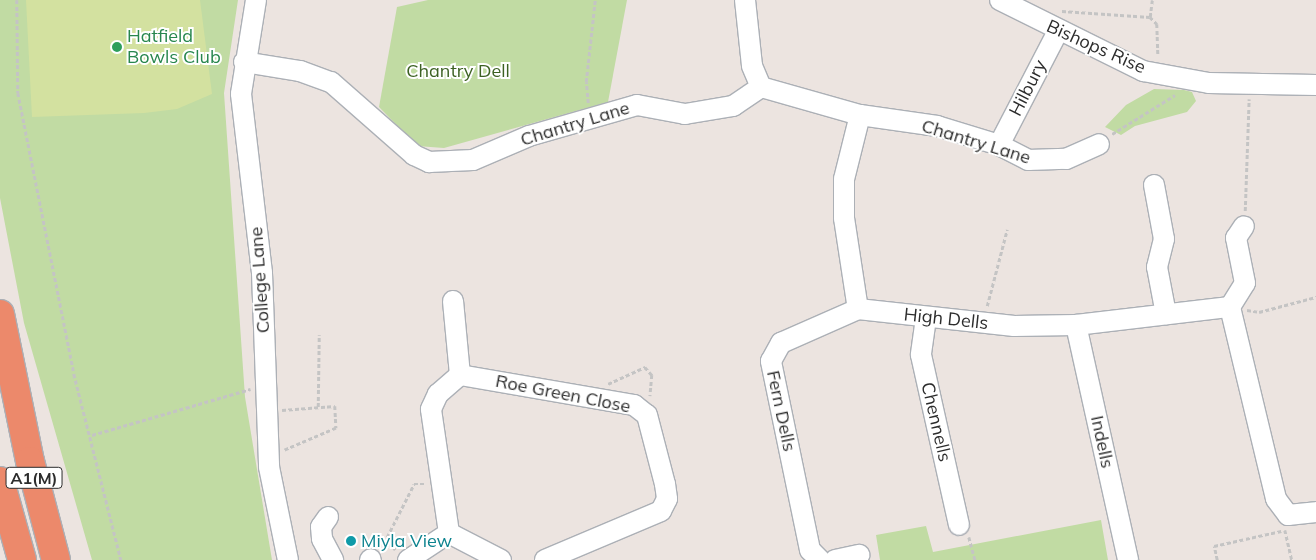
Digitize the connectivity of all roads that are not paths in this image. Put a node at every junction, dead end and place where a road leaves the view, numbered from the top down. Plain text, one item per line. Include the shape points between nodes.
1 (256, 0) edge
2 (745, 0) edge
3 (1000, 0) edge
4 (1058, 31) junction
5 (244, 62) junction
6 (1316, 85) edge
7 (761, 87) junction
8 (860, 114) junction
9 (1099, 144) road end
10 (998, 145) junction
11 (1154, 185) dead end
12 (1244, 226) road end
13 (453, 301) dead end
14 (1230, 307) junction
15 (858, 309) junction
16 (0, 314) edge
17 (1166, 314) junction
18 (926, 318) junction
19 (1076, 325) junction
20 (460, 375) junction
21 (17, 394) junction
22 (0, 481) edge
23 (1316, 512) edge
24 (328, 517) dead end
25 (959, 525) road end
26 (449, 533) junction
27 (0, 550) edge
28 (859, 555) dead end
29 (403, 556) edge
30 (2, 560) edge
31 (22, 560) edge
32 (56, 560) edge
33 (71, 560) edge
34 (288, 560) edge
35 (333, 560) edge
36 (501, 560) edge
37 (545, 560) edge
38 (820, 560) edge
39 (835, 560) edge
40 (1128, 560) edge

1 - 5 street, College Lane
2 - 7 street via 752,66
3 - 4 street, Bishops Rise
4 - 6 street, Bishops Rise via 1143,71 1209,83
4 - 10 street, Hilbury
5 - 7 street, Chantry Lane via 300,71 331,82 414,155 450,163 637,105 685,114 733,106
5 - 34 street, College Lane via 241,94 262,273 269,467
7 - 8 street, Chantry Lane
8 - 10 street, Chantry Lane via 937,126
8 - 15 street via 844,179 844,218
9 - 10 street, Chantry Lane via 1080,155 1046,162 1028,160
11 - 17 street via 1164,239 1157,267
12 - 14 street via 1236,238 1245,283
13 - 20 street
14 - 17 street, High Dells
14 - 23 street via 1276,499 1286,522
15 - 18 street, High Dells
15 - 38 street, Fern Dells via 781,343 771,361 810,550
16 - 21 highway, A1(M)
17 - 19 street, High Dells
18 - 19 street, High Dells
18 - 25 street, Chennells via 921,355
19 - 40 street, Indells
20 - 26 street via 438,394 431,409
20 - 37 street, Roe Green Close via 634,405 647,415 666,484 667,499 661,511
21 - 32 highway, A1(M)
21 - 33 highway
22 - 31 highway, A1(M)
24 - 35 street via 321,527 322,539
26 - 29 street
26 - 36 street
27 - 30 highway
28 - 39 street

